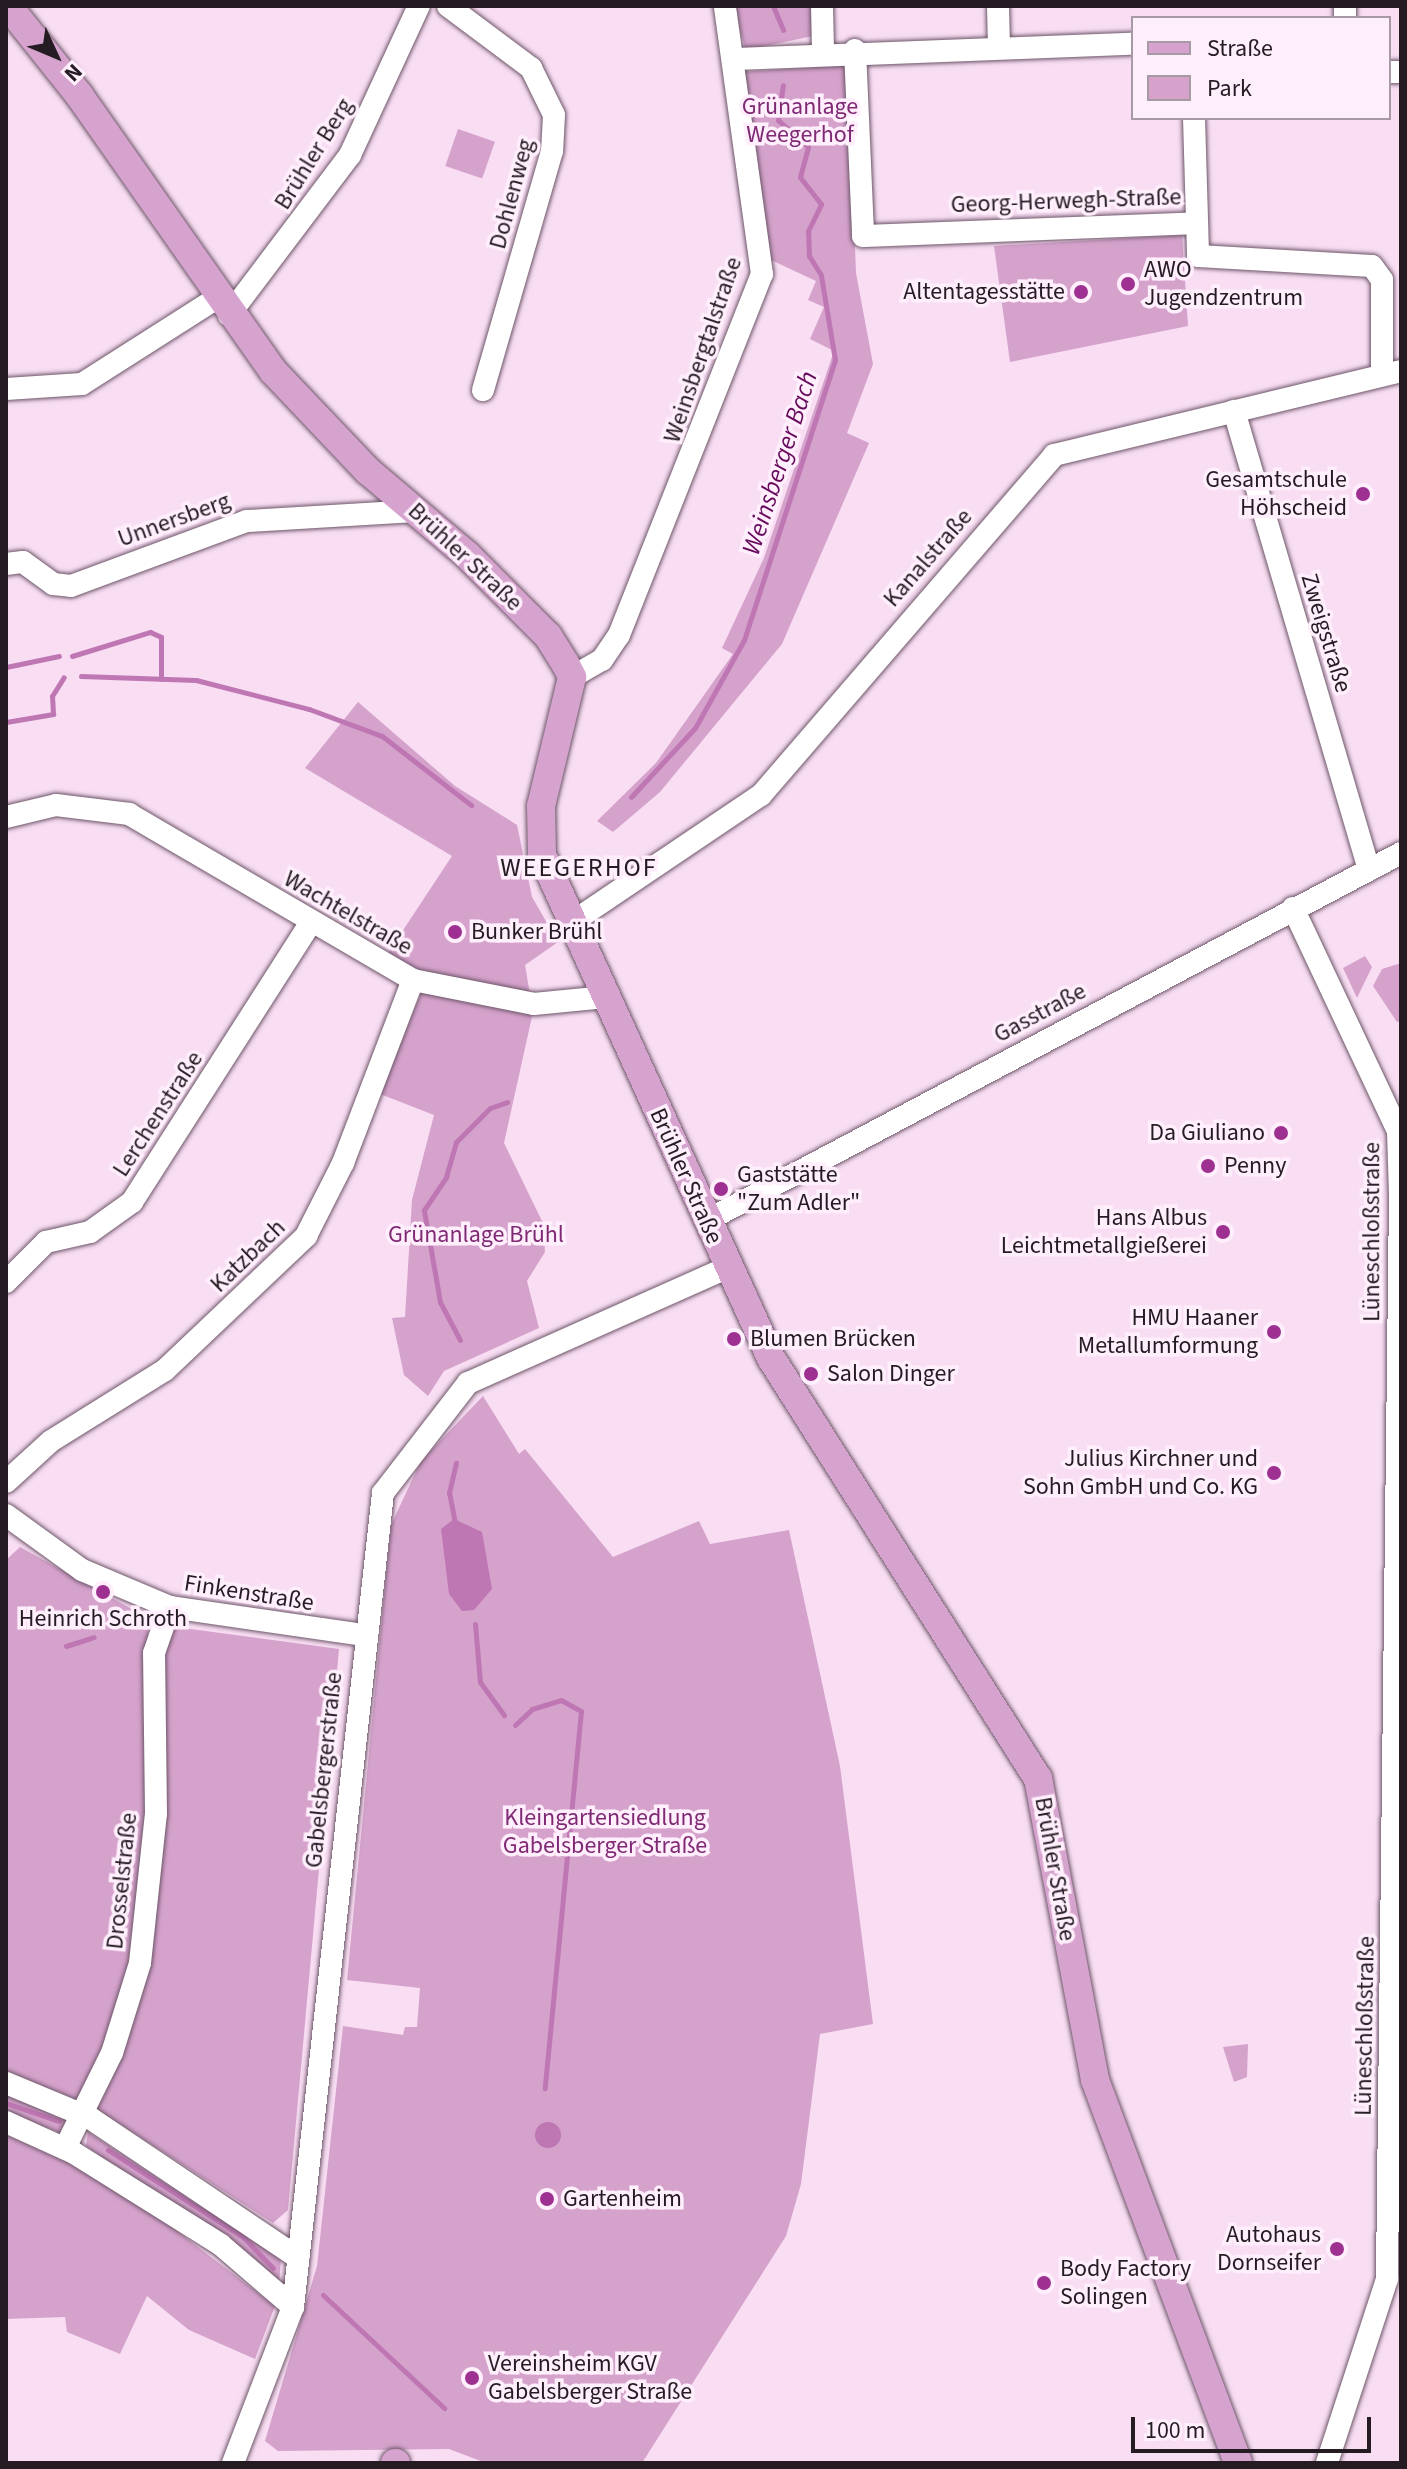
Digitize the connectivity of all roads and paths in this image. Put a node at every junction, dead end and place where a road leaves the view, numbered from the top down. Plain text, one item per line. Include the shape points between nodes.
1 (8, 6) edge
2 (419, 6) edge
3 (448, 6) edge
4 (725, 6) edge
5 (822, 6) edge
6 (998, 6) edge
7 (1131, 44) edge
8 (999, 47) junction
9 (855, 50) junction
10 (823, 51) junction
11 (734, 59) junction
12 (1194, 120) edge
13 (1194, 223) junction
14 (223, 306) junction
15 (1392, 371) edge
16 (6, 389) edge
17 (483, 390) dead end
18 (1234, 411) junction
19 (417, 511) junction
20 (6, 564) edge
21 (572, 677) junction
22 (6, 817) edge
23 (1401, 853) edge
24 (1369, 870) junction
25 (1293, 908) junction
26 (571, 923) junction
27 (310, 924) junction
28 (413, 980) junction
29 (606, 997) junction
30 (706, 1221) junction
31 (726, 1268) junction
32 (6, 1282) edge
33 (6, 1482) edge
34 (9, 1525) edge
35 (1399, 1579) edge
36 (170, 1607) junction
37 (364, 1635) junction
38 (6, 2083) edge
39 (83, 2114) junction
40 (6, 2122) edge
41 (65, 2148) junction
42 (298, 2258) junction
43 (293, 2307) junction
44 (233, 2463) edge
45 (1238, 2463) edge
46 (1327, 2463) edge

1 - 14 main road, Brühler Straße via 79,95
2 - 14 street, Brühler Berg via 350,155
3 - 17 street, Dohlenweg via 531,68 554,115 552,151
4 - 11 street, Weinsbergtalstraße
5 - 10 street
6 - 8 street
7 - 8 street
8 - 9 street
9 - 10 street
9 - 13 street, Georg-Herwegh-Straße via 863,236
10 - 11 street
11 - 21 street, Weinsbergtalstraße via 762,274 619,635 602,660
12 - 13 street
13 - 15 street, Georg-Herwegh-Straße via 1195,248 1205,258 1372,266 1382,280
14 - 16 street via 82,384
14 - 19 main road, Brühler Straße via 296,396
15 - 18 street, Kanalstraße
18 - 24 street, Zweigstraße
18 - 26 street, Kanalstraße via 1046,461 761,795
19 - 20 street, Unnersberg via 247,521 71,586 53,584 23,562
19 - 21 main road, Brühler Straße via 548,636
21 - 26 main road, Brühler Straße via 540,836
22 - 27 street, Wachtelstraße via 56,805 129,814
23 - 24 street, Gasstraße
24 - 25 street, Gasstraße
25 - 30 street, Gasstraße
25 - 35 street, Lüneschloßstraße via 1398,1131
26 - 29 main road, Brühler Straße
27 - 28 street, Wachtelstraße
27 - 32 street, Lerchenstraße via 132,1202 90,1232 46,1242
28 - 29 street, Wachtelstraße via 534,1004
28 - 33 street, Katzbach via 343,1163 306,1236 165,1370 51,1441
29 - 30 main road, Brühler Straße
30 - 31 main road, Brühler Straße
31 - 37 street, Gabelsbergerstraße via 488,1372 452,1395 383,1493
31 - 45 main road, Brühler Straße via 771,1358 1038,1778 1091,2064 1164,2280
34 - 36 street, Finkenstraße via 82,1570
35 - 46 street, Lüneschloßstraße via 1386,2291
36 - 37 street, Finkenstraße
36 - 39 street, Drosselstraße via 153,1670 156,1814 143,1945 119,2033
37 - 42 street, Gabelsbergerstraße
38 - 39 street
39 - 41 street, Drosselstraße
39 - 42 street
40 - 41 street
41 - 43 street via 221,2245
42 - 43 street, Gabelsbergerstraße
43 - 44 street, Gabelsbergerstraße

